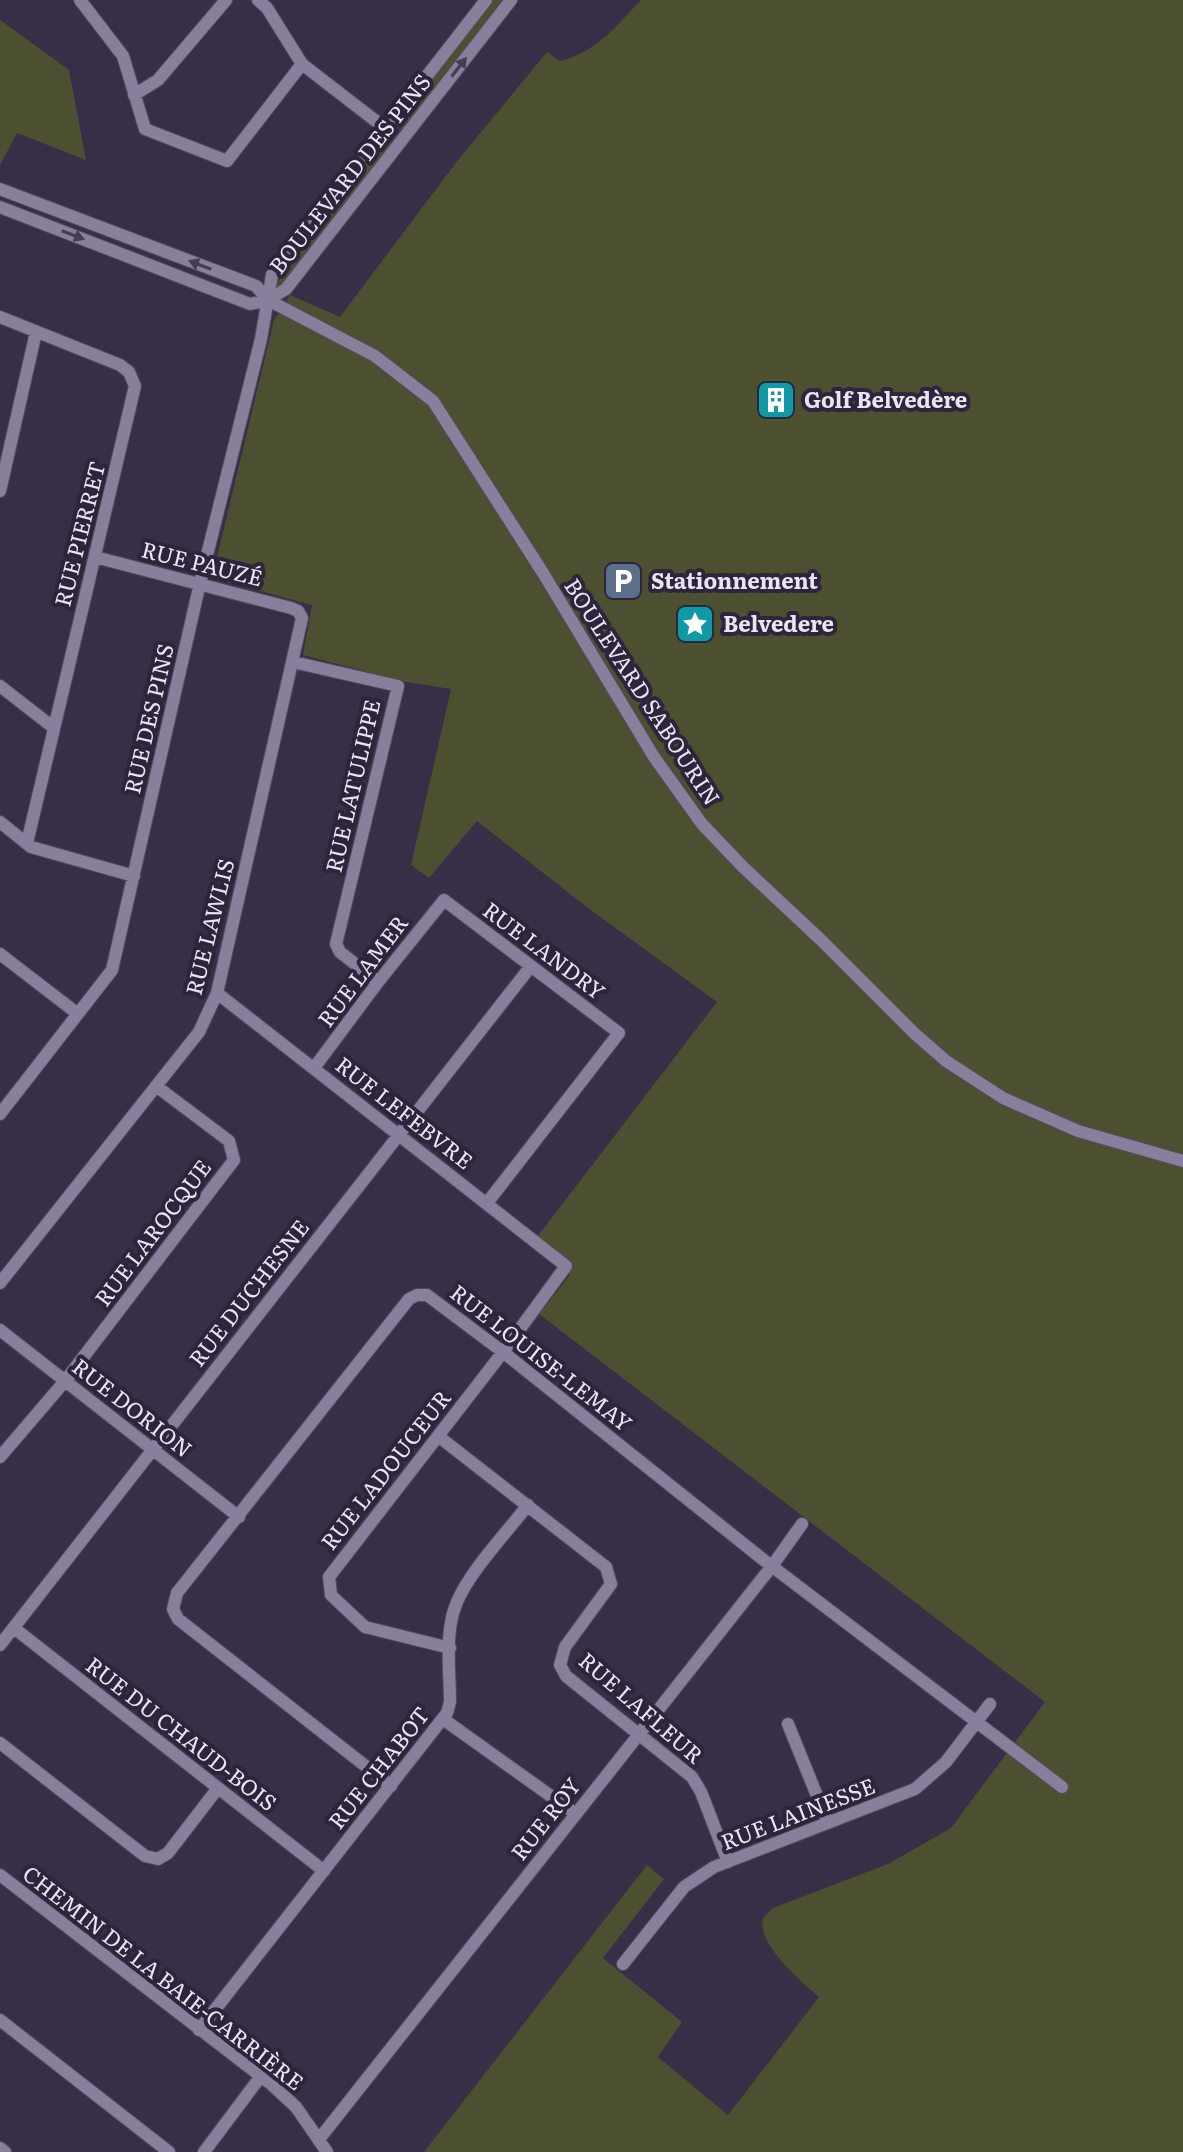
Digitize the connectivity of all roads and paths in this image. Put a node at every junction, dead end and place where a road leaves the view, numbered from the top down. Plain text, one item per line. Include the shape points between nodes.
1 (226, 0) edge
2 (258, 0) edge
3 (486, 0) edge
4 (511, 0) edge
5 (82, 1) edge
6 (302, 64) junction
7 (134, 95) junction
8 (386, 129) junction
9 (402, 141) junction
10 (0, 189) edge
11 (0, 207) edge
12 (268, 300) junction
13 (0, 317) edge
14 (36, 332) junction
15 (0, 491) edge
16 (95, 557) junction
17 (200, 583) junction
18 (298, 611) joint
19 (293, 662) junction
20 (0, 686) edge
21 (54, 728) junction
22 (0, 822) edge
23 (27, 843) junction
24 (134, 876) junction
25 (444, 900) joint
26 (0, 954) edge
27 (531, 966) junction
28 (378, 982) junction
29 (217, 993) junction
30 (78, 1014) junction
31 (314, 1068) junction
32 (156, 1086) junction
33 (0, 1114) edge
34 (399, 1135) junction
35 (1183, 1161) edge
36 (487, 1203) junction
37 (566, 1266) joint
38 (0, 1283) edge
39 (0, 1330) edge
40 (503, 1352) junction
41 (65, 1381) junction
42 (438, 1436) junction
43 (154, 1450) junction
44 (0, 1457) edge
45 (528, 1505) junction
46 (239, 1517) junction
47 (802, 1524) dead end
48 (772, 1566) junction
49 (14, 1628) junction
50 (0, 1645) edge
51 (450, 1648) junction
52 (990, 1704) dead end
53 (443, 1719) junction
54 (976, 1723) junction
55 (788, 1724) dead end
56 (639, 1734) junction
57 (0, 1743) edge
58 (391, 1786) junction
59 (1062, 1787) dead end
60 (218, 1788) junction
61 (576, 1814) junction
62 (828, 1823) junction
63 (728, 1862) junction
64 (324, 1871) junction
65 (0, 1875) edge
66 (623, 1964) dead end
67 (0, 2020) edge
68 (199, 2030) junction
69 (261, 2076) junction
70 (320, 2138) junction
71 (0, 2148) edge
72 (5, 2152) edge
73 (169, 2152) edge
74 (204, 2152) edge
75 (327, 2152) edge

1 - 7 street via 158,80
2 - 6 street
3 - 8 street, BOULEVARD DES PINS
9 -> 4 street, BOULEVARD DES PINS
5 - 7 street via 123,56
6 - 7 street via 227,161 145,129
6 - 8 street
8 - 9 street
8 - 12 street, BOULEVARD DES PINS via 272,275
9 - 12 street, BOULEVARD DES PINS via 286,289
12 -> 10 street, BOULEVARD SABOURIN via 256,286
11 -> 12 street, BOULEVARD SABOURIN via 250,304
12 - 17 street, RUE DES PINS
12 - 35 street, BOULEVARD SABOURIN via 375,356 433,401 654,757 702,824 914,1033 1003,1098 1078,1131
13 - 14 street, RUE PIERRET
14 - 15 street
14 - 16 street, RUE PIERRET via 120,365 135,386
16 - 17 street, RUE PAUZÉ
16 - 21 street, RUE PIERRET
17 - 18 street, RUE PAUZÉ
17 - 24 street, RUE DES PINS
18 - 19 street, RUE LAWLIS via 302,618
19 - 28 street, RUE LATULIPPE via 398,686 336,944
19 - 29 street, RUE LAWLIS
20 - 21 street
21 - 23 street, RUE PIERRET
22 - 23 street
23 - 24 street
24 - 30 street, RUE DES PINS via 112,970
25 - 27 street, RUE LANDRY
25 - 28 street, RUE LAMER
26 - 30 street
27 - 34 street, RUE DUCHESNE
27 - 36 street, RUE LANDRY via 619,1033
28 - 31 street, RUE LAMER
29 - 31 street, RUE LEFEBVRE
29 - 32 street, RUE LAWLIS via 199,1032
30 - 33 street, RUE DES PINS
31 - 34 street, RUE LEFEBVRE
32 - 38 street, RUE LAWLIS
32 - 41 street, RUE LAROCQUE via 229,1141 234,1160
34 - 36 street, RUE LEFEBVRE
34 - 43 street, RUE DUCHESNE
36 - 37 street, RUE LEFEBVRE
37 - 40 street, RUE LADOUCEUR
39 - 41 street, RUE DORION
40 - 42 street, RUE LADOUCEUR
40 - 46 street, RUE LOUISE-LEMAY via 438,1301 427,1295 409,1299
40 - 48 street, RUE LOUISE-LEMAY
41 - 43 street, RUE DORION
41 - 44 street
42 - 45 street, RUE LAFLEUR
42 - 51 street, RUE LADOUCEUR via 329,1577 331,1595 365,1627
43 - 46 street, RUE DORION
43 - 49 street, RUE DUCHESNE
45 - 51 street, RUE CHABOT via 462,1592
45 - 56 street, RUE LAFLEUR via 606,1567 611,1584 565,1647 560,1665 566,1676
46 - 58 street, RUE LOUISE-LEMAY via 177,1593 173,1609 178,1619
47 - 48 street, RUE ROY
48 - 54 street, RUE LOUISE-LEMAY
48 - 56 street, RUE ROY
49 - 50 street, RUE DUCHESNE
49 - 60 street, RUE DU CHAUD-BOIS
51 - 53 street, RUE CHABOT via 450,1702
52 - 54 street, RUE LAINESSE
53 - 58 street, RUE CHABOT
53 - 61 street
54 - 59 street, RUE LOUISE-LEMAY
54 - 62 street, RUE LAINESSE via 921,1786
55 - 62 street
56 - 61 street, RUE ROY
56 - 63 street, RUE LAFLEUR via 697,1784
57 - 60 street via 145,1856 158,1859
58 - 64 street, RUE CHABOT
60 - 64 street, RUE DU CHAUD-BOIS
61 - 70 street, RUE ROY
62 - 63 street, RUE LAINESSE
63 - 66 street, RUE LAINESSE via 688,1883
64 - 68 street, RUE CHABOT
65 - 68 street, CHEMIN DE LA BAIE-CARRIÈRE
67 - 73 street
68 - 69 street, CHEMIN DE LA BAIE-CARRIÈRE
69 - 70 street, CHEMIN DE LA BAIE-CARRIÈRE
69 - 74 street
70 - 75 street, CHEMIN DE LA BAIE-CARRIÈRE
71 - 72 street

